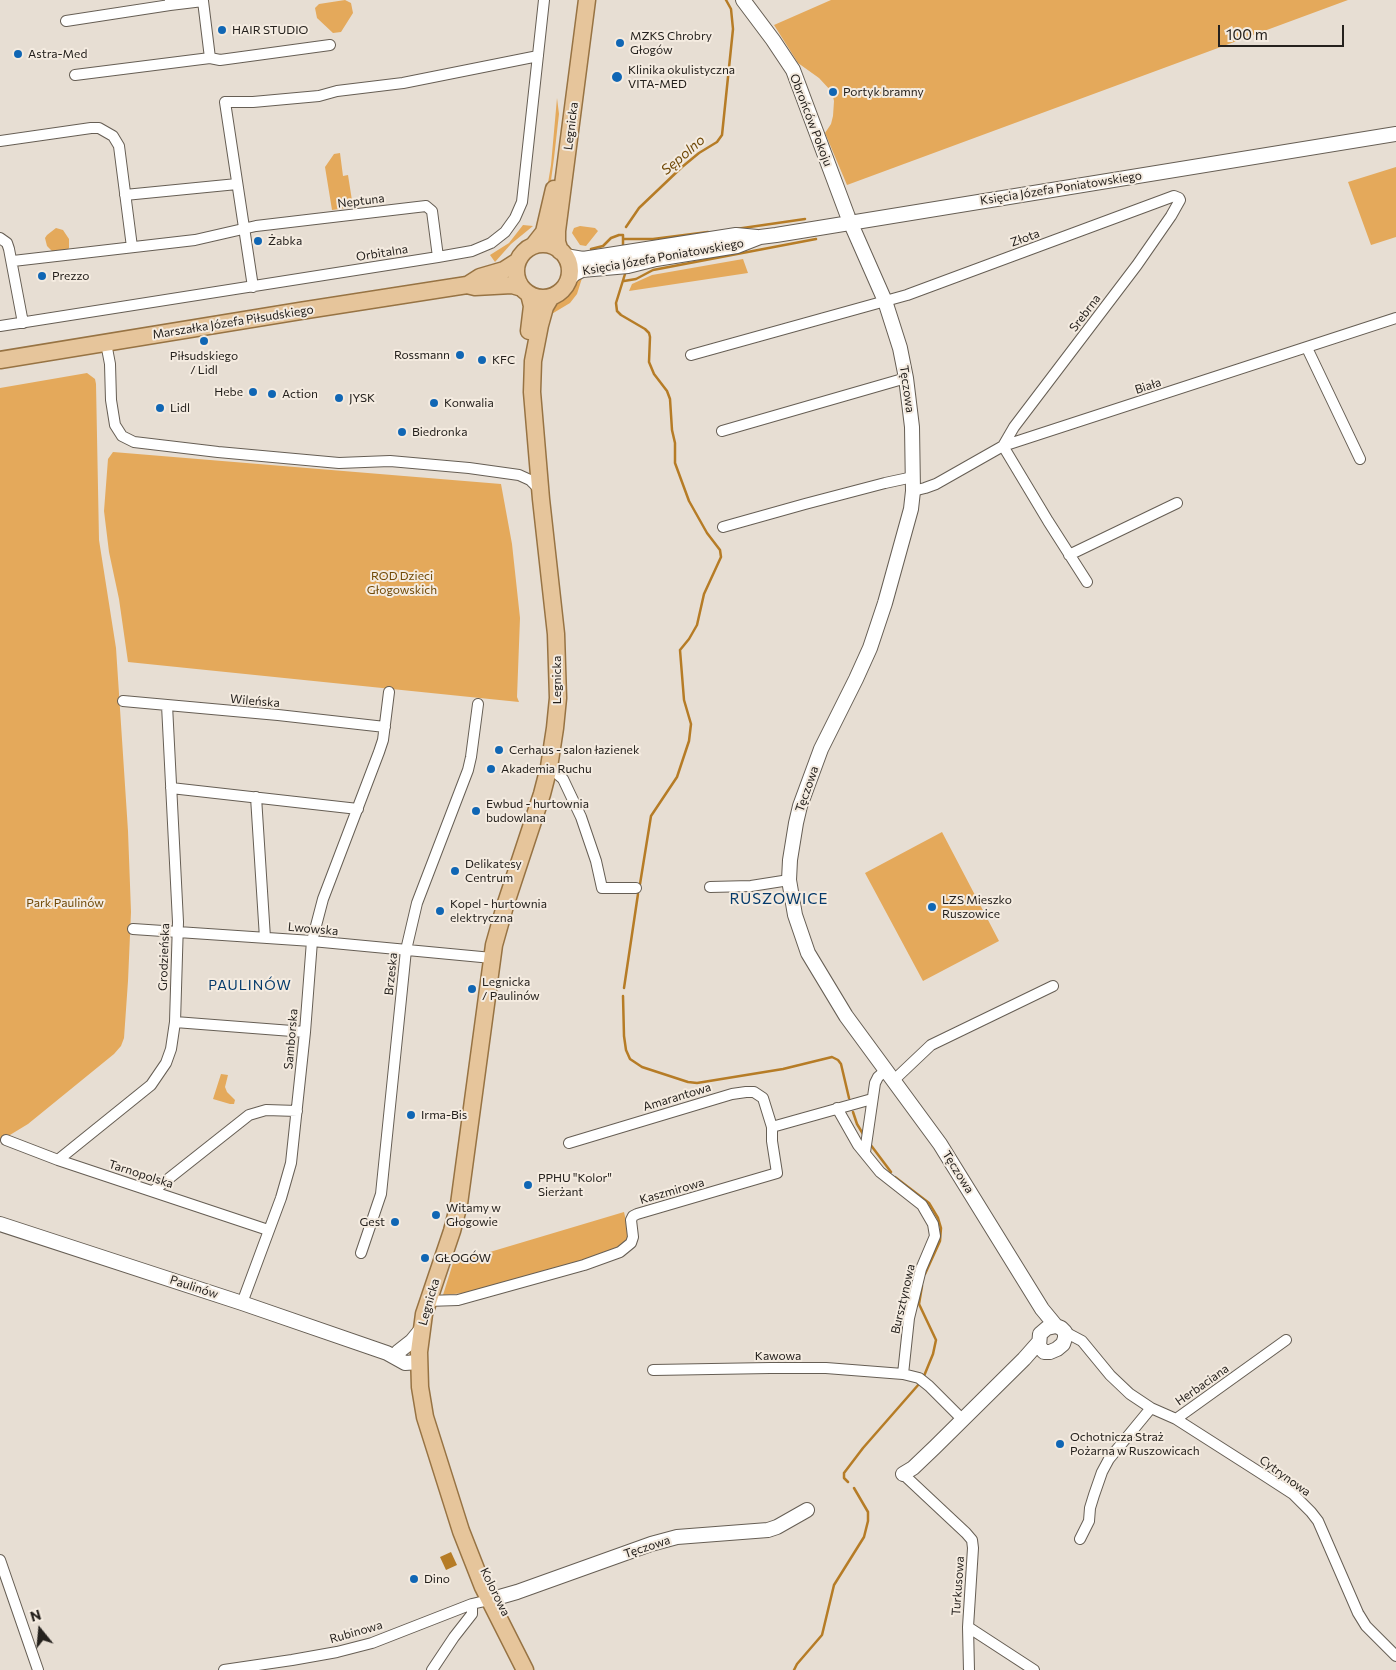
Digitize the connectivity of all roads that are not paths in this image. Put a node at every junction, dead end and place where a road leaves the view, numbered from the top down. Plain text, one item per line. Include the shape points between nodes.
1 (544, 0) edge
2 (576, 0) edge
3 (587, 0) edge
4 (743, 0) edge
5 (170, 3) edge
6 (66, 22) dead end
7 (330, 45) dead end
8 (538, 56) junction
9 (210, 58) junction
10 (75, 75) dead end
11 (1396, 134) edge
12 (1396, 139) edge
13 (1362, 140) junction
14 (0, 141) edge
15 (237, 184) junction
16 (125, 195) junction
17 (1174, 196) joint
18 (850, 222) junction
19 (245, 230) junction
20 (760, 237) junction
21 (0, 238) edge
22 (533, 246) junction
23 (132, 247) junction
24 (563, 254) junction
25 (438, 257) junction
26 (518, 260) junction
27 (12, 261) junction
28 (568, 280) junction
29 (467, 285) junction
30 (253, 287) junction
31 (525, 291) junction
32 (551, 297) junction
33 (885, 301) junction
34 (1396, 318) edge
35 (23, 323) junction
36 (0, 326) edge
37 (106, 343) junction
38 (1307, 348) junction
39 (691, 355) dead end
40 (0, 360) edge
41 (906, 378) junction
42 (722, 431) dead end
43 (1003, 446) junction
44 (1360, 459) dead end
45 (529, 464) junction
46 (913, 484) junction
47 (539, 493) junction
48 (1177, 503) dead end
49 (723, 527) dead end
50 (1069, 555) junction
51 (1087, 582) dead end
52 (390, 692) dead end
53 (123, 701) dead end
54 (478, 704) dead end
55 (167, 705) junction
56 (385, 727) junction
57 (549, 767) junction
58 (171, 788) junction
59 (256, 797) junction
60 (358, 809) junction
61 (789, 880) junction
62 (710, 887) dead end
63 (636, 888) dead end
64 (133, 929) dead end
65 (178, 932) junction
66 (264, 938) junction
67 (312, 941) junction
68 (406, 950) junction
69 (487, 957) junction
70 (1053, 986) dead end
71 (174, 1022) junction
72 (305, 1032) junction
73 (890, 1075) junction
74 (872, 1099) junction
75 (837, 1108) junction
76 (297, 1111) junction
77 (772, 1127) junction
78 (6, 1140) dead end
79 (569, 1143) dead end
80 (865, 1152) junction
81 (58, 1160) junction
82 (153, 1191) junction
83 (0, 1224) edge
84 (268, 1230) junction
85 (361, 1253) dead end
86 (428, 1301) junction
87 (242, 1303) junction
88 (421, 1330) junction
89 (1049, 1336) junction
90 (1286, 1340) dead end
91 (392, 1353) junction
92 (419, 1362) junction
93 (653, 1370) dead end
94 (903, 1374) junction
95 (1151, 1408) junction
96 (962, 1419) junction
97 (1176, 1419) junction
98 (902, 1474) joint
99 (807, 1510) dead end
100 (1080, 1539) dead end
101 (0, 1560) edge
102 (494, 1599) junction
103 (472, 1604) junction
104 (968, 1627) junction
105 (1396, 1656) edge
106 (38, 1670) edge
107 (224, 1670) edge
108 (432, 1670) edge
109 (525, 1670) edge
110 (533, 1670) edge
111 (969, 1670) edge
112 (1034, 1670) edge

1 - 8 street, Orbitalna
2 - 22 main road, Legnicka via 556,180 544,232
3 - 24 main road, Legnicka via 557,231 557,242
4 - 18 street, Obrońców Pokoju via 793,70
5 - 6 street
5 - 9 street via 204,1
7 - 9 street via 220,60
8 - 15 street via 403,83 337,90 319,96 225,102
8 - 25 street, Orbitalna via 519,211 505,232 491,244
9 - 10 street
11 - 13 street, Księcia Józefa Poniatowskiego
12 - 13 street, Księcia Józefa Poniatowskiego
13 - 18 street, Księcia Józefa Poniatowskiego
14 - 16 street via 99,128 113,136 120,146
15 - 16 street
15 - 19 street
16 - 23 street
17 - 33 street, Złota via 907,296
17 - 43 street, Srebrna via 1180,200 1171,216
18 - 20 street, Księcia Józefa Poniatowskiego
18 - 33 street, Tęczowa
19 - 23 street, Neptuna via 196,240
19 - 25 street, Neptuna via 256,226 426,206 432,211
19 - 30 street
20 - 24 street, Księcia Józefa Poniatowskiego via 736,235 583,259
20 - 28 street, Księcia Józefa Poniatowskiego via 737,246 628,266 582,270
21 - 27 street via 7,244
22 - 24 main road via 547,245
22 - 26 main road
23 - 27 street, Neptuna
24 - 28 main road via 569,265
25 - 30 street, Orbitalna
26 - 29 main road, Marszałka Józefa Piłsudskiego via 504,270 480,277
26 - 31 main road via 518,284
27 - 35 street
28 - 32 main road via 563,289
29 - 31 main road, Marszałka Józefa Piłsudskiego via 512,285
29 - 37 main road, Marszałka Józefa Piłsudskiego
30 - 35 street, Orbitalna
31 - 32 main road via 540,298
31 - 45 main road, Legnicka via 532,306 523,389
32 - 45 main road, Legnicka via 544,308 532,372
33 - 39 street, Złota
33 - 41 street, Tęczowa
34 - 38 street, Biała
35 - 36 street, Orbitalna
37 - 40 main road, Marszałka Józefa Piłsudskiego
37 - 45 street via 113,417 119,432 128,440 169,447 339,463
38 - 43 street, Biała
38 - 44 street
41 - 42 street
41 - 46 street, Tęczowa via 912,427
43 - 46 street, Biała via 936,484 925,488
43 - 50 street
45 - 47 main road, Legnicka
45 - 47 street via 530,480
46 - 49 street, Biała via 885,482
46 - 61 street, Tęczowa via 911,509 870,648 821,750 800,806
47 - 57 main road, Legnicka via 558,666 558,698
48 - 50 street
50 - 51 street
52 - 56 street, Samborska
53 - 55 street, Wileńska
54 - 68 street, Brzeska via 472,757 417,903
55 - 56 street, Wileńska
55 - 58 street, Grodzieńska
56 - 60 street, Samborska
57 - 63 street via 563,779 581,817 602,888
57 - 69 main road, Legnicka via 520,857 494,912
58 - 59 street
58 - 65 street, Grodzieńska
59 - 60 street
59 - 66 street
60 - 67 street, Samborska via 323,899
61 - 62 street via 751,886
61 - 73 street, Tęczowa via 795,915 808,953 846,1016
64 - 65 street, Lwowska
65 - 66 street, Lwowska
65 - 71 street, Grodzieńska
66 - 67 street, Lwowska
67 - 68 street, Lwowska
67 - 72 street, Samborska
68 - 69 street, Lwowska
68 - 85 street, Brzeska via 381,1194
69 - 86 main road, Legnicka via 464,1175 456,1216
70 - 73 street via 931,1045
71 - 72 street
71 - 81 street, Grodzieńska via 166,1063 151,1085
72 - 76 street, Samborska
73 - 74 street via 878,1077
73 - 89 street, Tęczowa via 940,1144 1042,1309
74 - 75 street
74 - 80 street
75 - 77 street
75 - 80 street, Bursztynowa
76 - 82 street via 266,1110 249,1115
76 - 84 street, Samborska via 290,1170
77 - 79 street, Amarantowa via 763,1098 754,1092 746,1092
77 - 86 street, Kaszmirowa via 777,1173 637,1214 631,1220 631,1243 620,1252 584,1266 458,1300
78 - 81 street, Tarnopolska
80 - 94 street, Bursztynowa via 885,1177 926,1210 935,1230 909,1318
81 - 82 street, Tarnopolska
82 - 84 street, Tarnopolska
83 - 87 street, Paulinów
84 - 87 street, Samborska
86 - 88 main road, Legnicka
87 - 91 street, Paulinów
88 - 91 street via 412,1341
88 - 92 main road, Legnicka
89 - 95 street, Herbaciana via 1082,1341 1122,1387
89 - 96 street
90 - 97 street, Herbaciana
91 - 92 street, Paulinów via 405,1363
92 - 102 main road, Kolorowa via 425,1417 472,1561
93 - 94 street, Kawowa via 826,1368
94 - 96 street via 919,1378
95 - 97 street, Herbaciana
95 - 100 street via 1109,1458
96 - 98 street via 924,1458
97 - 105 street, Cytrynowa via 1278,1484 1311,1512 1358,1613 1366,1626
98 - 104 street, Turkusowa via 972,1540
99 - 102 street, Tęczowa via 768,1530 677,1537 651,1544
101 - 106 street
102 - 103 street, Rubinowa
102 - 109 main road, Kolorowa
102 - 110 main road, Kolorowa
103 - 107 street, Rubinowa via 372,1643
103 - 108 street via 472,1614
104 - 111 street, Turkusowa
104 - 112 street

